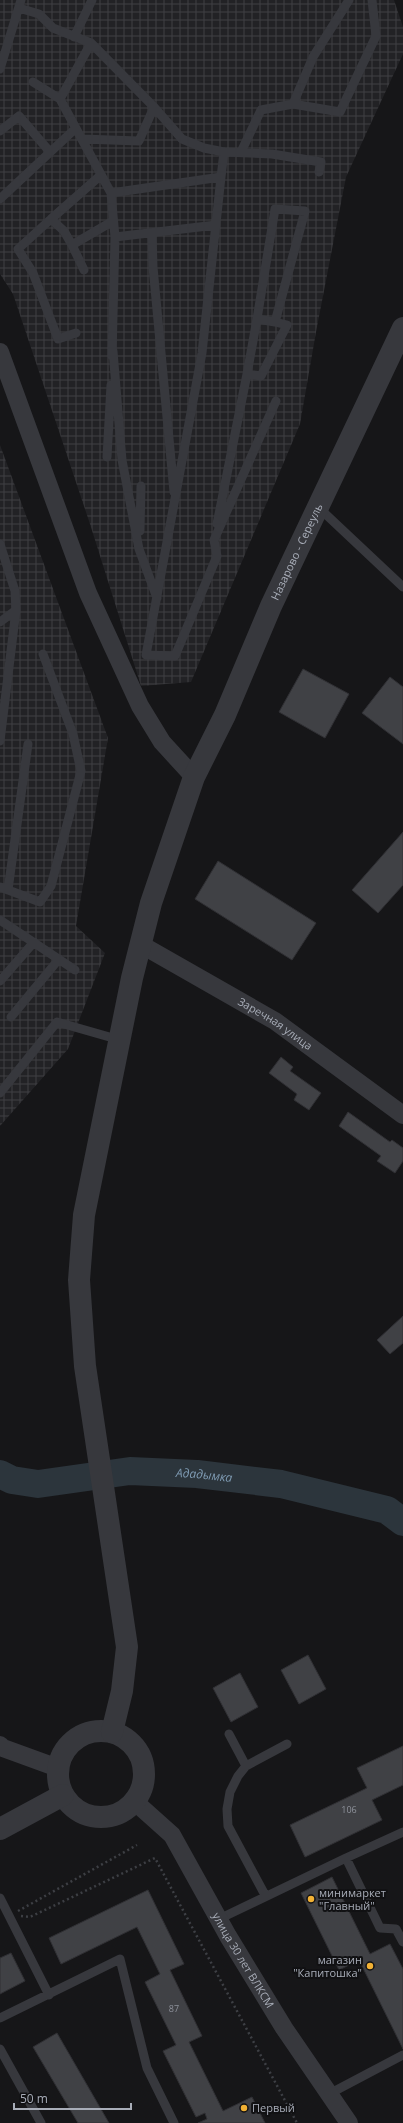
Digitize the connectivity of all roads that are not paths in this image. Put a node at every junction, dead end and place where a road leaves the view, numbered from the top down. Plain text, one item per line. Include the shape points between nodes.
1 (92, 0) edge
2 (349, 0) edge
3 (372, 0) edge
4 (20, 4) edge
5 (74, 37) junction
6 (90, 43) junction
7 (0, 69) edge
8 (33, 82) dead end
9 (60, 99) junction
10 (293, 104) junction
11 (154, 107) junction
12 (76, 128) junction
13 (0, 130) edge
14 (82, 139) junction
15 (50, 152) junction
16 (224, 152) junction
17 (241, 152) junction
18 (319, 172) dead end
19 (101, 175) junction
20 (221, 178) junction
21 (111, 194) junction
22 (0, 199) edge
23 (51, 219) junction
24 (113, 221) junction
25 (216, 225) junction
26 (152, 233) junction
27 (115, 237) junction
28 (72, 245) junction
29 (84, 270) dead end
30 (257, 319) junction
31 (275, 322) junction
32 (403, 328) edge
33 (76, 333) dead end
34 (113, 350) junction
35 (0, 352) edge
36 (247, 374) junction
37 (276, 401) dead end
38 (107, 457) dead end
39 (141, 486) dead end
40 (175, 505) junction
41 (318, 507) junction
42 (214, 540) junction
43 (0, 544) edge
44 (139, 549) junction
45 (403, 587) edge
46 (157, 598) junction
47 (16, 610) junction
48 (0, 622) edge
49 (43, 654) dead end
50 (0, 741) edge
51 (28, 744) dead end
52 (194, 777) junction
53 (4, 888) edge
54 (0, 920) edge
55 (34, 942) junction
56 (140, 944) junction
57 (59, 959) junction
58 (75, 970) dead end
59 (0, 981) edge
60 (11, 1017) dead end
61 (120, 1040) junction
62 (0, 1093) edge
63 (403, 1115) edge
64 (112, 1732) junction
65 (229, 1734) dead end
66 (287, 1744) dead end
67 (0, 1745) edge
68 (246, 1766) junction
69 (58, 1768) junction
70 (63, 1795) junction
71 (134, 1801) junction
72 (0, 1829) edge
73 (403, 1832) edge
74 (346, 1858) junction
75 (265, 1895) junction
76 (0, 1898) edge
77 (219, 1919) junction
78 (403, 1942) edge
79 (49, 1995) junction
80 (0, 2018) edge
81 (0, 2049) edge
82 (403, 2055) edge
83 (329, 2094) junction
84 (41, 2123) edge
85 (174, 2123) edge
86 (350, 2123) edge

1 - 5 lane
2 - 10 lane via 313,57
3 - 10 lane via 376,36 340,112
4 - 5 lane via 39,14 53,28
4 - 7 lane
5 - 6 lane
6 - 9 lane
6 - 11 lane
8 - 9 lane
9 - 12 lane
10 - 17 lane via 261,110
11 - 14 lane via 139,141
11 - 16 lane via 182,139 204,148
12 - 14 lane
12 - 15 lane
13 - 15 lane via 19,116
14 - 19 lane
15 - 22 lane
16 - 17 lane
16 - 20 lane
17 - 18 lane via 321,162
19 - 21 lane
19 - 23 lane
20 - 21 lane
20 - 25 lane
21 - 24 lane
23 - 28 lane via 64,231
23 - 33 lane via 18,249 33,273 58,339
24 - 27 lane
24 - 28 lane
25 - 26 lane
25 - 40 lane via 202,353
26 - 27 lane
26 - 40 lane
27 - 34 lane
28 - 29 lane
30 - 31 lane
30 - 31 lane via 275,209 305,211
30 - 36 lane
31 - 36 lane via 287,325 261,376
32 - 41 street, Назарово - Сереуль
34 - 38 lane
34 - 44 lane via 122,460
35 - 52 street via 91,600 140,706 162,742
36 - 42 lane
37 - 42 lane
39 - 44 lane
40 - 46 lane
41 - 45 lane
41 - 52 street, Назарово - Сереуль via 271,606 225,715
42 - 46 lane via 217,556 176,656 146,655
43 - 47 lane via 15,591
44 - 46 lane
47 - 48 lane
47 - 50 lane
49 - 53 lane via 73,734 81,771 51,886 40,902
51 - 53 lane
52 - 56 street, Назарово - Сереуль via 151,903
54 - 55 lane
55 - 57 lane
55 - 59 lane
56 - 61 street, Назарово - Сереуль
56 - 63 street, Заречная улица via 275,1021
57 - 58 lane
57 - 60 lane
61 - 62 lane via 57,1022
61 - 64 street, Назарово - Сереуль via 84,1215 79,1280 85,1366 127,1647 122,1691
64 - 69 street via 94,1731 75,1739 61,1756
64 - 71 street via 128,1741 141,1760 143,1782
65 - 68 lane
66 - 68 lane
67 - 69 street
68 - 75 lane via 230,1792 228,1826
69 - 70 street via 58,1780
70 - 71 street via 73,1806 84,1813 96,1816 119,1813
70 - 72 street
71 - 77 street, улица 30 лет ВЛКСМ via 172,1836
73 - 74 lane
74 - 75 lane
74 - 78 lane via 380,1928 396,1929
75 - 77 lane
76 - 79 lane
77 - 83 street, улица 30 лет ВЛКСМ via 284,2028
79 - 80 lane
79 - 85 lane via 120,1959 147,2068
81 - 84 lane
82 - 83 lane
83 - 86 street, улица 30 лет ВЛКСМ

